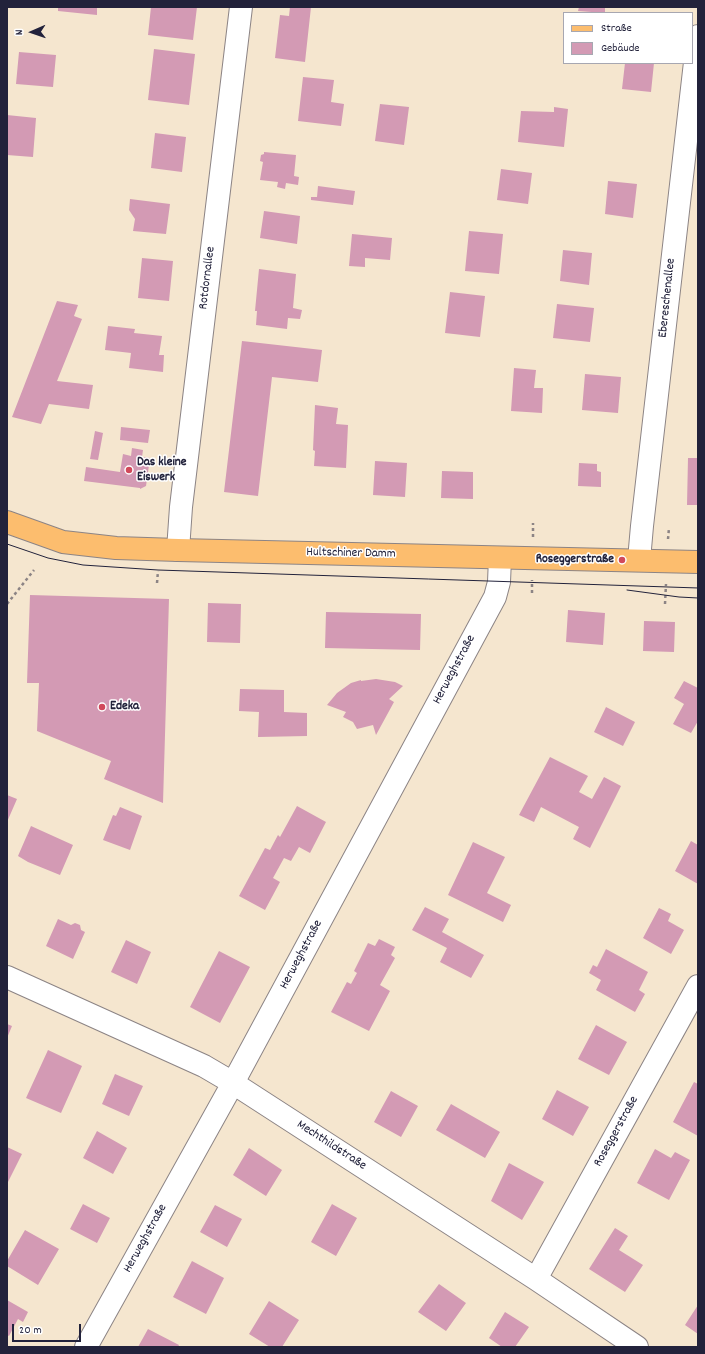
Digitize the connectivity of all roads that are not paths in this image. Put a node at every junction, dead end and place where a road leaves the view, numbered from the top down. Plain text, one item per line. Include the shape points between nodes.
1 (241, 7) edge
2 (698, 36) edge
3 (7, 522) edge
4 (178, 550) junction
5 (500, 558) junction
6 (639, 560) junction
7 (698, 562) edge
8 (7, 977) edge
9 (698, 986) edge
10 (233, 1083) junction
11 (536, 1279) junction
12 (86, 1347) edge
13 (637, 1347) edge

1 - 4 street, Rotdornallee via 180,507
2 - 6 street, Ebereschenallee
3 - 4 main road, Hultschiner Damm via 63,542 116,548
4 - 5 main road, Hultschiner Damm
5 - 6 main road, Hultschiner Damm
5 - 10 street, Herweghstraße via 496,594
6 - 7 main road, Hultschiner Damm
8 - 10 street, Mechthildstraße via 204,1066
9 - 11 street, Roseggerstraße
10 - 11 street, Mechthildstraße
10 - 12 street, Herweghstraße
11 - 13 street, Mechthildstraße

